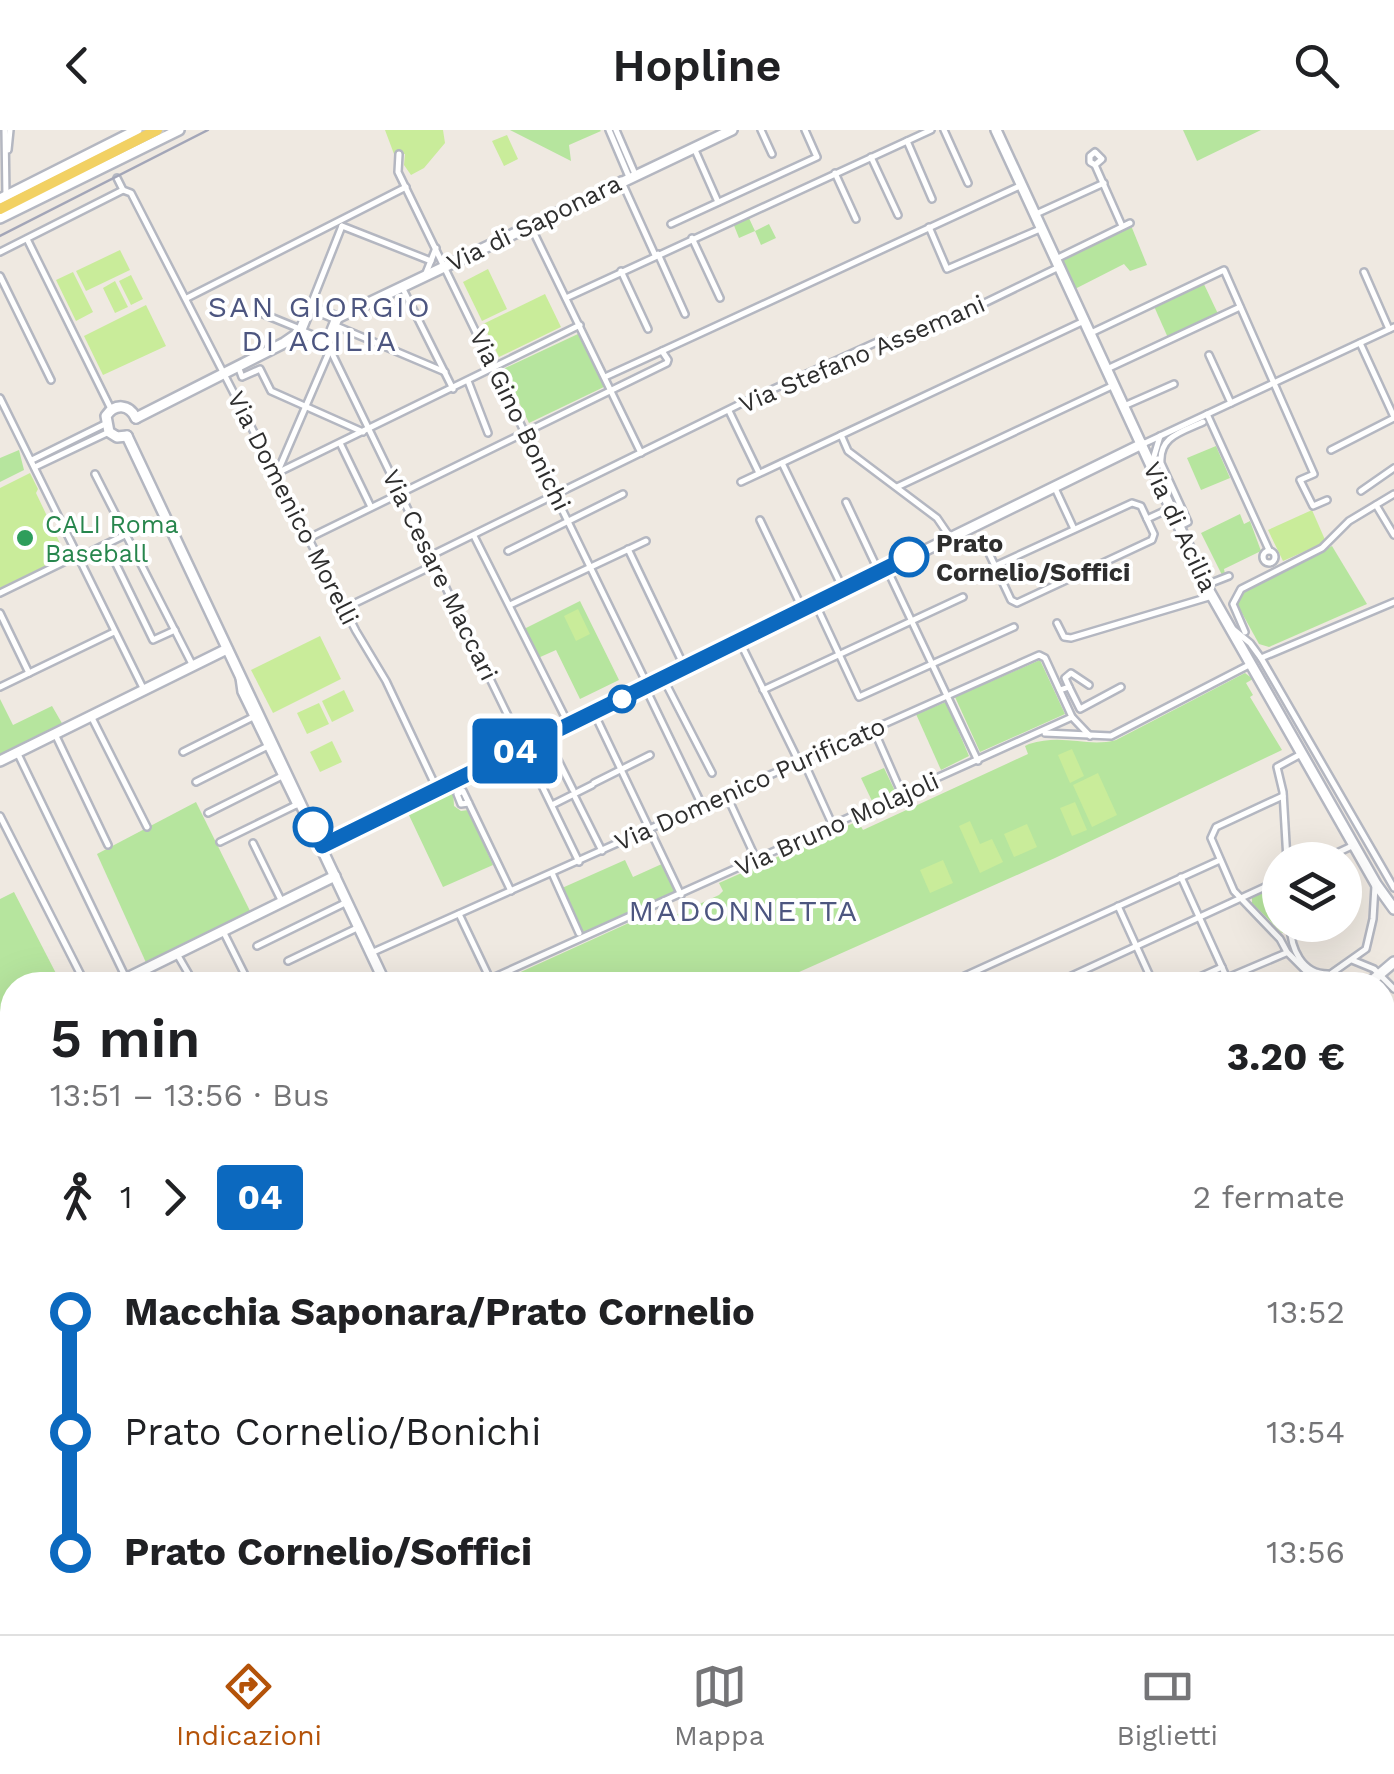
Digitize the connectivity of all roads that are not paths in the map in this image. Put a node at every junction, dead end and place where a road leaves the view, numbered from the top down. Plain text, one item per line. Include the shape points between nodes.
1 (8, 130) edge
2 (137, 130) edge
3 (157, 130) edge
4 (180, 130) edge
5 (612, 130) edge
6 (761, 130) edge
7 (805, 130) edge
8 (931, 130) edge
9 (944, 130) edge
10 (996, 130) edge
11 (726, 131) edge
12 (906, 141) junction
13 (694, 147) junction
14 (399, 154) dead end
15 (772, 154) dead end
16 (870, 157) junction
17 (1095, 165) dead end
18 (113, 172) junction
19 (836, 173) junction
20 (629, 177) junction
21 (968, 183) dead end
22 (1104, 183) junction
23 (1022, 186) junction
24 (406, 187) junction
25 (123, 190) junction
26 (3, 198) edge
27 (932, 199) dead end
28 (718, 202) junction
29 (0, 209) edge
30 (1036, 214) junction
31 (898, 216) dead end
32 (0, 218) edge
33 (856, 219) dead end
34 (341, 223) junction
35 (530, 224) junction
36 (671, 224) dead end
37 (928, 227) junction
38 (1042, 228) junction
39 (26, 238) junction
40 (692, 238) junction
41 (436, 248) junction
42 (0, 252) edge
43 (656, 254) junction
44 (431, 261) junction
45 (1058, 263) junction
46 (444, 266) junction
47 (620, 272) junction
48 (1364, 272) dead end
49 (426, 275) junction
50 (0, 276) edge
51 (402, 287) junction
52 (187, 298) junction
53 (566, 298) junction
54 (720, 298) dead end
55 (1240, 306) junction
56 (310, 307) junction
57 (256, 310) dead end
58 (684, 314) dead end
59 (1084, 320) junction
60 (336, 322) junction
61 (580, 325) junction
62 (1392, 328) edge
63 (648, 329) dead end
64 (300, 331) junction
65 (1090, 333) junction
66 (1360, 342) junction
67 (328, 346) junction
68 (662, 351) junction
69 (1209, 355) dead end
70 (238, 366) junction
71 (495, 368) junction
72 (1107, 370) junction
73 (445, 372) junction
74 (223, 373) junction
75 (605, 377) junction
76 (50, 380) dead end
77 (468, 382) junction
78 (1273, 383) junction
79 (1174, 384) dead end
80 (1114, 385) junction
81 (453, 389) junction
82 (611, 391) junction
83 (0, 398) edge
84 (1232, 403) junction
85 (304, 406) junction
86 (1124, 406) junction
87 (112, 409) junction
88 (3, 410) edge
89 (729, 411) junction
90 (1207, 414) junction
91 (1394, 417) edge
92 (136, 418) junction
93 (1203, 422) dead end
94 (107, 428) junction
95 (1185, 428) junction
96 (367, 430) junction
97 (527, 432) junction
98 (488, 433) dead end
99 (842, 435) junction
100 (127, 436) junction
101 (1160, 436) junction
102 (340, 443) junction
103 (1142, 444) junction
104 (1331, 450) dead end
105 (641, 454) junction
106 (782, 463) junction
107 (33, 464) junction
108 (1152, 466) junction
109 (1394, 468) edge
110 (276, 473) junction
111 (759, 473) junction
112 (95, 474) dead end
113 (741, 482) dead end
114 (1054, 486) junction
115 (897, 487) junction
116 (1361, 491) dead end
117 (400, 493) junction
118 (623, 494) dead end
119 (1394, 494) edge
120 (556, 496) junction
121 (1327, 500) dead end
122 (846, 502) dead end
123 (1376, 504) junction
124 (371, 507) junction
125 (1171, 508) junction
126 (1148, 519) junction
127 (760, 520) dead end
128 (568, 521) junction
129 (1184, 524) junction
130 (1074, 529) junction
131 (127, 534) junction
132 (474, 536) junction
133 (1394, 536) edge
134 (950, 537) junction
135 (309, 538) junction
136 (646, 541) dead end
137 (987, 548) dead end
138 (628, 550) junction
139 (1270, 550) dead end
140 (508, 551) dead end
141 (137, 553) junction
142 (79, 556) junction
143 (430, 556) junction
144 (434, 564) junction
145 (995, 566) junction
146 (590, 567) junction
147 (883, 570) junction
148 (1228, 576) dead end
149 (843, 589) junction
150 (1209, 591) junction
151 (0, 593) edge
152 (964, 597) dead end
153 (1394, 602) edge
154 (816, 604) junction
155 (510, 605) junction
156 (345, 608) junction
157 (803, 611) junction
158 (0, 613) edge
159 (912, 620) junction
160 (1057, 624) dead end
161 (1228, 624) junction
162 (1014, 627) dead end
163 (176, 630) junction
164 (116, 632) junction
165 (1245, 632) dead end
166 (740, 642) junction
167 (227, 649) junction
168 (838, 653) junction
169 (214, 656) junction
170 (1261, 659) junction
171 (232, 660) junction
172 (933, 663) junction
173 (193, 666) junction
174 (1250, 666) junction
175 (686, 668) junction
176 (30, 674) junction
177 (240, 675) junction
178 (664, 678) junction
179 (1089, 685) dead end
180 (646, 686) junction
181 (1069, 686) junction
182 (0, 687) edge
183 (1121, 687) dead end
184 (144, 690) junction
185 (763, 690) junction
186 (1060, 690) junction
187 (948, 695) junction
188 (91, 716) junction
189 (596, 716) junction
190 (253, 717) junction
191 (1072, 717) junction
192 (569, 724) junction
193 (872, 728) junction
194 (54, 734) junction
195 (1038, 734) junction
196 (546, 736) junction
197 (1090, 736) junction
198 (268, 746) junction
199 (524, 747) junction
200 (17, 752) junction
201 (182, 752) dead end
202 (1301, 754) junction
203 (650, 755) dead end
204 (0, 761) edge
205 (801, 761) junction
206 (978, 761) junction
207 (622, 769) junction
208 (712, 772) dead end
209 (282, 776) junction
210 (196, 782) dead end
211 (437, 789) junction
212 (726, 795) junction
213 (902, 795) junction
214 (1283, 796) junction
215 (699, 799) dead end
216 (468, 803) dead end
217 (297, 804) junction
218 (552, 805) junction
219 (208, 812) dead end
220 (0, 816) edge
221 (832, 826) junction
222 (147, 828) dead end
223 (651, 829) junction
224 (220, 842) dead end
225 (1286, 842) edge
226 (1353, 842) edge
227 (253, 843) dead end
228 (108, 845) dead end
229 (322, 846) junction
230 (602, 851) junction
231 (1362, 859) edge
232 (1220, 860) junction
233 (757, 861) junction
234 (580, 862) junction
235 (552, 874) junction
236 (335, 876) junction
237 (1181, 877) junction
238 (1376, 884) junction
239 (1262, 888) edge
240 (1394, 888) edge
241 (511, 890) junction
242 (681, 895) junction
243 (1240, 898) junction
244 (347, 902) junction
245 (282, 903) junction
246 (1118, 906) junction
247 (1394, 909) edge
248 (459, 913) junction
249 (1199, 917) junction
250 (1262, 921) edge
251 (359, 927) junction
252 (223, 931) junction
253 (579, 933) dead end
254 (1282, 942) edge
255 (1291, 942) edge
256 (258, 946) dead end
257 (1136, 946) junction
258 (1290, 951) junction
259 (371, 953) junction
260 (177, 954) junction
261 (288, 961) dead end
262 (1348, 961) junction
263 (1394, 962) edge
264 (1368, 966) junction
265 (1222, 967) junction
266 (79, 972) edge
267 (123, 972) edge
268 (139, 972) edge
269 (187, 972) edge
270 (244, 972) edge
271 (380, 972) edge
272 (487, 972) edge
273 (506, 972) edge
274 (973, 972) edge
275 (1080, 972) edge
276 (1148, 972) edge
277 (1211, 972) edge
278 (1224, 972) edge
279 (1249, 972) edge
280 (1308, 972) edge
281 (1315, 972) edge
282 (1334, 972) edge
283 (1370, 972) edge
284 (1378, 972) joint

1 - 26 street
2 - 26 street
3 - 29 main road
4 - 18 street
5 - 20 street
6 - 15 street
7 - 28 street via 817,157
8 - 12 street
9 - 21 street
10 - 23 street, Via di Acilia
11 - 13 street, Via di Saponara
12 - 16 street
12 - 27 street
13 - 20 street, Via di Saponara
13 - 28 street
14 - 24 street, Via Gino Bonichi via 396,166
16 - 19 street
16 - 31 street
17 - 22 street
18 - 25 street, Via Domenico Morelli
18 - 32 street
19 - 33 street
19 - 40 street
20 - 35 street, Via di Saponara
20 - 43 street
22 - 30 street
22 - 45 street, Via Stefano Assemani via 1126,224
23 - 30 street, Via di Acilia
23 - 37 street
24 - 34 street
24 - 41 street, Via Gino Bonichi
25 - 39 street
25 - 52 street, Via Domenico Morelli via 131,193
28 - 36 street
30 - 38 street, Via di Acilia
34 - 44 street
34 - 52 street
34 - 56 street
35 - 46 street, Via di Saponara
35 - 53 street
37 - 38 street via 948,270
37 - 68 street
38 - 45 street, Via di Acilia
39 - 42 street
39 - 87 street
40 - 43 street
40 - 54 street
41 - 44 street
41 - 46 street, Via Gino Bonichi
43 - 47 street
43 - 58 street
44 - 49 street
45 - 59 street, Via di Acilia
45 - 89 street, Via Stefano Assemani via 904,342 876,342
46 - 49 street, Via di Saponara
46 - 71 street, Via Gino Bonichi
47 - 53 street
47 - 63 street
48 - 62 street
49 - 51 street, Via di Saponara
50 - 76 street
51 - 60 street, Via di Saponara
51 - 73 street
52 - 74 street, Via Domenico Morelli
53 - 61 street
55 - 65 street via 1224,270
55 - 72 street
55 - 78 street
56 - 60 street
56 - 64 street
57 - 64 street
59 - 65 street, Via di Acilia
59 - 99 street
60 - 67 street
60 - 73 street
61 - 71 street
61 - 75 street
62 - 66 street
64 - 67 street
64 - 70 street
65 - 72 street, Via di Acilia
66 - 78 street
66 - 91 street
67 - 85 street
67 - 96 street, Via Cesare Maccari
68 - 75 street
68 - 82 street via 666,364
69 - 84 street
70 - 74 street
70 - 85 street via 242,377 260,369 271,391
71 - 77 street
71 - 97 street, Via Gino Bonichi
72 - 80 street, Via di Acilia
73 - 81 street
74 - 92 street
74 - 110 street, Via Domenico Morelli
75 - 82 street
77 - 81 street
77 - 98 street
78 - 84 street
78 - 121 street via 1314,474 1300,480 1312,506
79 - 86 street
80 - 86 street, Via di Acilia
80 - 115 street
81 - 96 street
82 - 97 street
82 - 105 street
83 - 88 street
84 - 90 street
85 - 96 street
85 - 110 street
86 - 103 street, Via di Acilia
87 - 92 street via 126,407
87 - 94 street
88 - 107 street
89 - 105 street, Via Stefano Assemani
89 - 111 street
90 - 95 street
90 - 139 street
91 - 104 street
92 - 100 street
93 - 95 street
94 - 100 street
94 - 107 street
95 - 101 street
95 - 129 street via 1166,440 1160,460
96 - 102 street
96 - 117 street, Via Cesare Maccari
97 - 117 street
97 - 120 street, Via Gino Bonichi
99 - 106 street
99 - 115 street via 848,451
100 - 167 street
101 - 103 street
101 - 108 street
102 - 110 street
102 - 124 street
103 - 108 street, Via di Acilia
103 - 114 street
105 - 120 street, Via Stefano Assemani
106 - 111 street
106 - 149 street
107 - 142 street
108 - 125 street, Via di Acilia
109 - 116 street
110 - 135 street, Via Domenico Morelli
111 - 113 street
112 - 131 street
114 - 130 street
114 - 134 street
115 - 134 street
117 - 124 street
117 - 143 street, Via Cesare Maccari
118 - 128 street
119 - 123 street
120 - 128 street, Via Gino Bonichi
120 - 132 street, Via Stefano Assemani
122 - 147 street
123 - 133 street
123 - 165 street via 1322,548 1241,589 1234,604
124 - 135 street
125 - 126 street
125 - 129 street, Via di Acilia
126 - 130 street via 1134,503
126 - 145 street via 1152,540 1019,602 1010,600
127 - 157 street
128 - 140 street
128 - 146 street, Via Gino Bonichi
129 - 150 street, Via di Acilia
130 - 145 street
131 - 141 street
131 - 142 street
132 - 143 street, Via Stefano Assemani
132 - 155 street
134 - 147 street
135 - 156 street, Via Domenico Morelli
136 - 138 street
137 - 145 street
138 - 146 street
138 - 175 street
141 - 163 street
141 - 163 street via 116,564 153,640
142 - 151 street
142 - 164 street
143 - 144 street, Via Cesare Maccari
144 - 156 street
144 - 199 street, Via Cesare Maccari
146 - 155 street
146 - 180 street, Via Gino Bonichi
147 - 149 street
147 - 159 street
148 - 150 street
149 - 154 street
150 - 160 street via 1070,639
150 - 161 street, Via di Acilia
152 - 159 street
153 - 170 street
154 - 157 street
154 - 168 street
155 - 192 street
156 - 211 street, Via Domenico Morelli
157 - 166 street
158 - 176 street
159 - 168 street
159 - 172 street
161 - 170 street
161 - 174 street, Via di Acilia
162 - 172 street
163 - 173 street
164 - 176 street
164 - 184 street
166 - 175 street
166 - 185 street
167 - 169 street
167 - 171 street
168 - 172 street via 859,697
168 - 185 street
169 - 171 street
169 - 173 street
170 - 174 street
170 - 174 street
170 - 240 street
171 - 177 street
172 - 187 street
173 - 184 street
174 - 197 street via 1117,734
174 - 202 street, Via di Acilia
175 - 178 street
176 - 182 street
177 - 190 street
177 - 217 street
178 - 180 street
178 - 208 street
179 - 181 street via 1068,674
180 - 189 street
180 - 215 street, Via Gino Bonichi
181 - 183 street via 1080,709
181 - 186 street
184 - 188 street
185 - 205 street
186 - 187 street, Via Domenico Purificato via 1040,655
186 - 191 street, Via Domenico Purificato
187 - 193 street, Via Domenico Purificato
187 - 206 street
188 - 194 street
188 - 222 street
189 - 192 street
189 - 207 street
190 - 198 street
190 - 201 street
191 - 195 street, Via Bruno Molajoli
191 - 197 street, Via Domenico Purificato
192 - 196 street
193 - 205 street, Via Domenico Purificato
193 - 213 street
194 - 200 street
194 - 228 street
195 - 197 street
195 - 206 street, Via Bruno Molajoli
196 - 199 street
196 - 230 street
198 - 209 street
198 - 210 street
199 - 211 street
199 - 218 street, Via Cesare Maccari
200 - 204 street
200 - 267 street
202 - 214 street via 1277,766
202 - 226 street, Via di Acilia
203 - 207 street
205 - 212 street, Via Domenico Purificato
205 - 221 street
206 - 213 street, Via Bruno Molajoli
207 - 218 street
207 - 223 street
209 - 217 street
209 - 219 street
211 - 229 street
212 - 223 street, Via Domenico Purificato
212 - 233 street
213 - 221 street, Via Bruno Molajoli
214 - 225 street
214 - 232 street via 1212,831
216 - 241 street
217 - 224 street
217 - 229 street
218 - 234 street, Via Cesare Maccari
220 - 266 street
221 - 233 street, Via Bruno Molajoli
223 - 230 street, Via Domenico Purificato
223 - 242 street
227 - 245 street
229 - 236 street
230 - 234 street, Via Domenico Purificato
231 - 238 street, Via di Acilia
232 - 237 street
232 - 243 street
233 - 242 street, Via Bruno Molajoli
234 - 235 street, Via Domenico Purificato
235 - 241 street, Via Domenico Purificato
235 - 253 street
236 - 244 street
236 - 245 street
237 - 246 street
237 - 249 street
238 - 247 street, Via di Acilia
238 - 262 street via 1367,945
239 - 243 street
241 - 248 street, Via Domenico Purificato
242 - 273 street, Via Bruno Molajoli
243 - 249 street
243 - 250 street
244 - 251 street
244 - 256 street
245 - 252 street
246 - 257 street
246 - 274 street
248 - 259 street, Via Domenico Purificato
248 - 272 street
249 - 257 street
249 - 265 street
251 - 259 street
251 - 261 street
252 - 260 street
252 - 270 street
254 - 258 street
255 - 258 street
257 - 275 street
257 - 276 street
258 - 279 street
258 - 280 street
258 - 281 street
259 - 271 street
260 - 268 street
260 - 269 street
262 - 264 street
262 - 282 street
263 - 284 street
264 - 283 street
264 - 284 street
265 - 277 street
265 - 278 street

